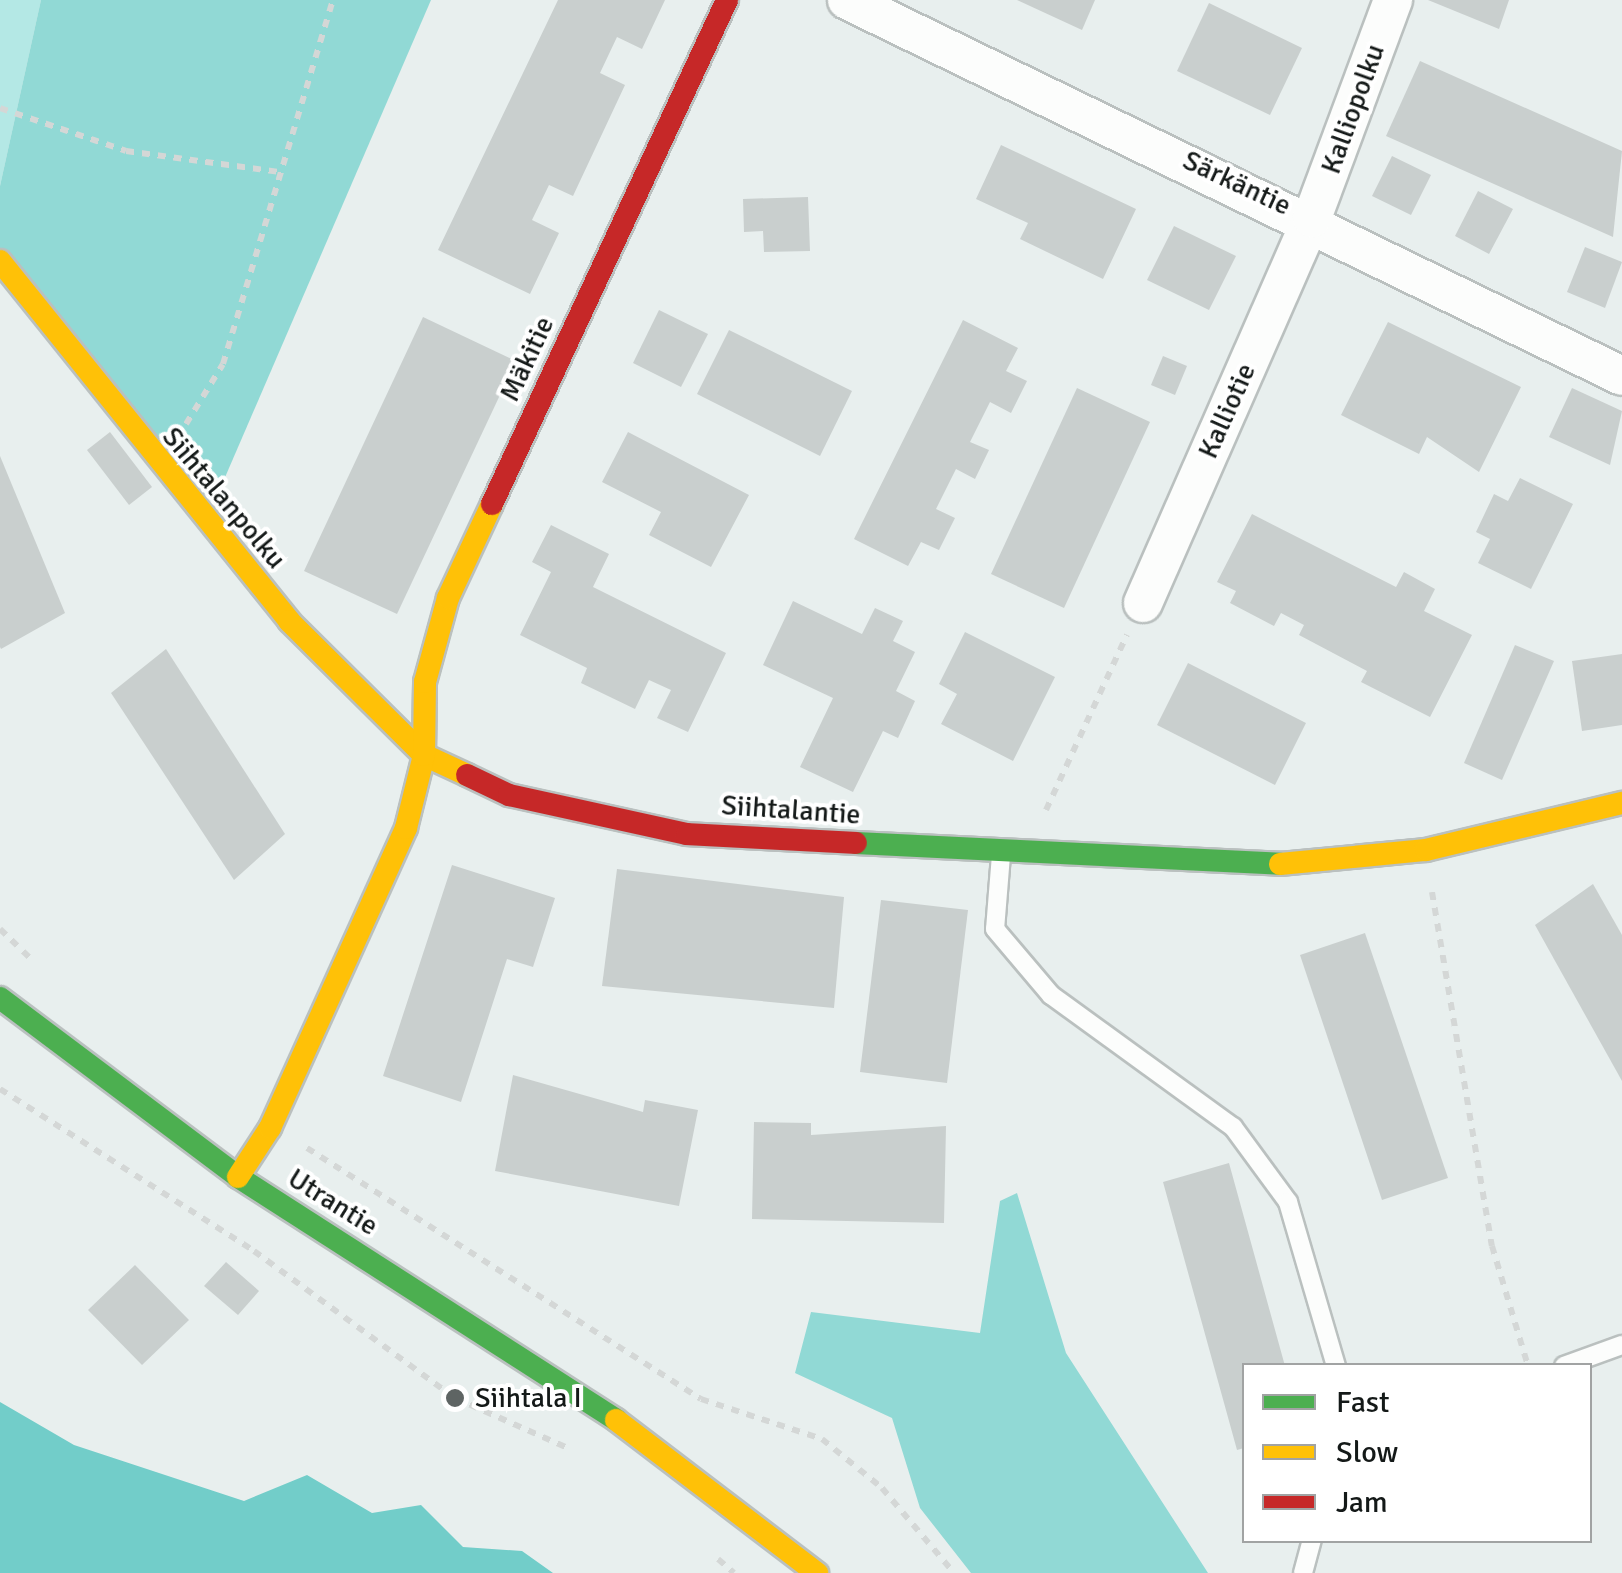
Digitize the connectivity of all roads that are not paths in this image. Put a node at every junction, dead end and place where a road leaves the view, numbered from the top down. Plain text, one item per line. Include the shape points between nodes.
1 (727, 0) edge
2 (847, 0) edge
3 (1394, 0) edge
4 (1312, 218) junction
5 (0, 261) edge
6 (1622, 376) edge
7 (1142, 603) road end
8 (424, 755) junction
9 (1622, 803) edge
10 (1001, 854) junction
11 (0, 998) edge
12 (238, 1177) junction
13 (1622, 1346) edge
14 (1335, 1363) edge
15 (1573, 1363) edge
16 (646, 1439) junction
17 (1311, 1543) edge
18 (778, 1573) edge
19 (817, 1573) edge
20 (1303, 1573) edge

1 - 8 street, Mäkitie via 448,598 425,682
2 - 4 street, Särkäntie
3 - 4 street, Kalliopolku
4 - 6 street, Särkäntie
4 - 7 street, Kalliotie
5 - 8 street, Siihtalanpolku via 159,468 288,621
8 - 10 street, Siihtalantie via 508,795 602,821
8 - 12 street via 406,828 270,1128
9 - 10 street, Siihtalantie via 1426,850 1262,866
10 - 14 lane via 995,929 1051,995 1233,1127 1288,1202
11 - 12 street, Utrantie
12 - 16 street, Utrantie
13 - 15 lane
16 - 18 street, Utrantie
16 - 19 street, Utrantie
17 - 20 lane

